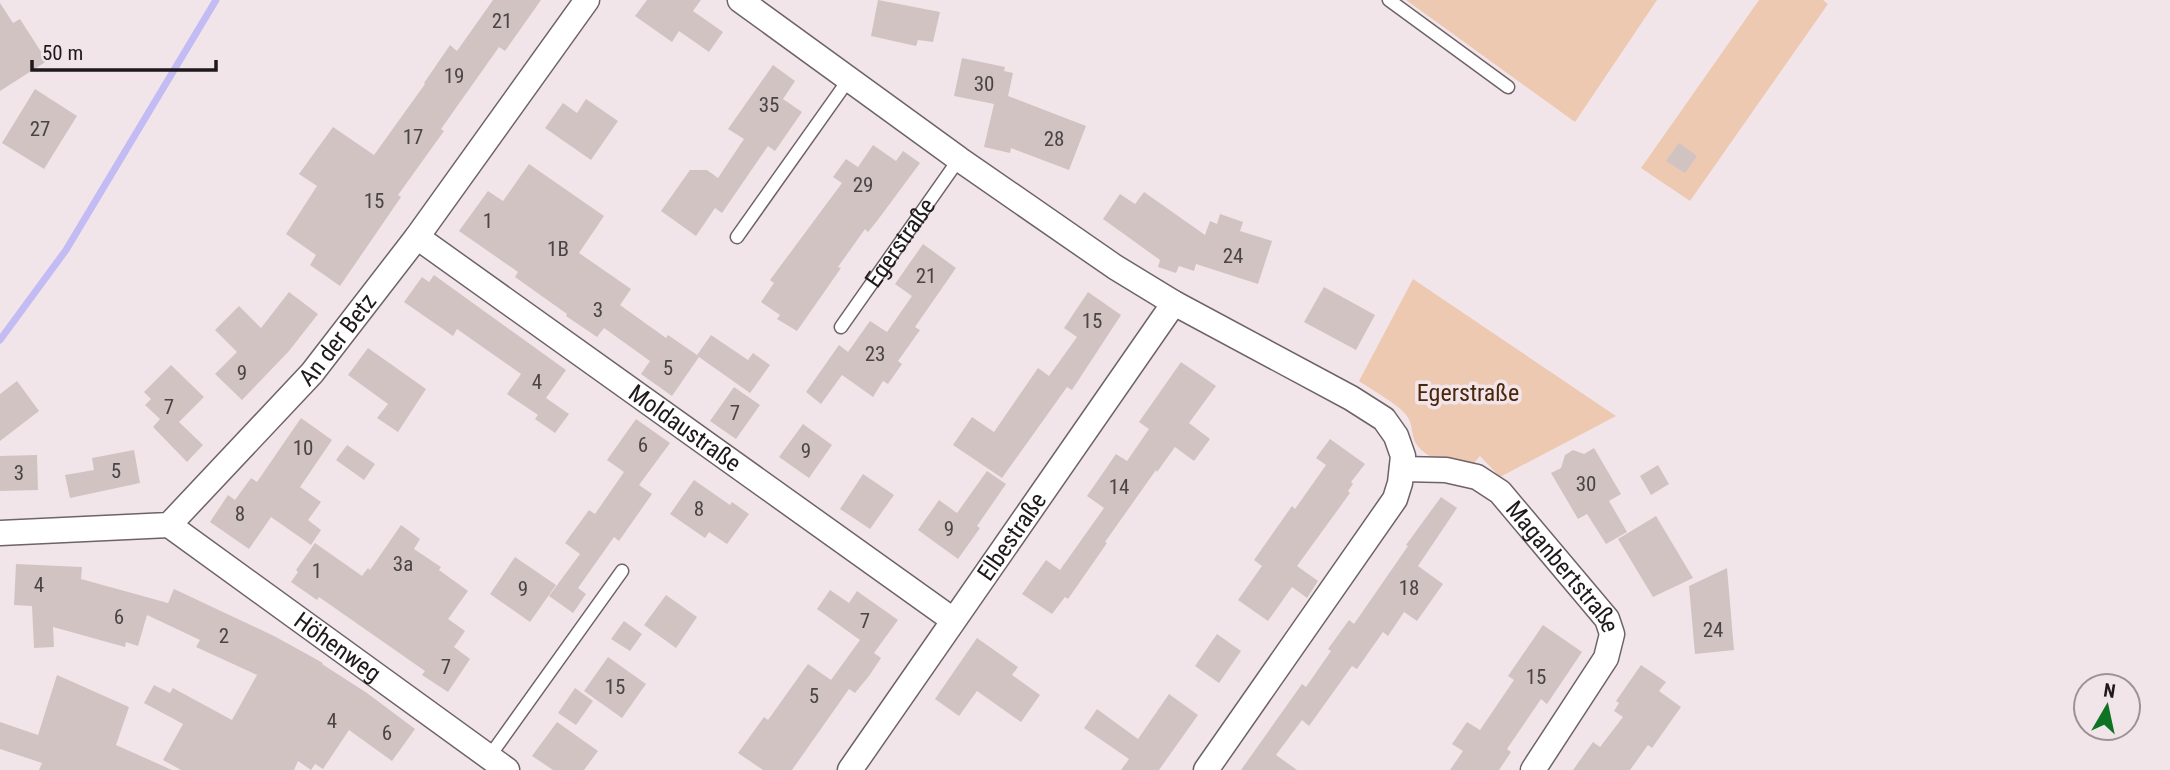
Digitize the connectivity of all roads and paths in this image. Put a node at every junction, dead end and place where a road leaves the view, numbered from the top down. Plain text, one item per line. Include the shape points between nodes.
1 (587, 0) edge
2 (740, 0) edge
3 (1389, 0) edge
4 (849, 79) junction
5 (1508, 87) dead end
6 (959, 159) junction
7 (417, 237) junction
8 (737, 237) dead end
9 (1174, 303) junction
10 (841, 327) dead end
11 (1402, 469) junction
12 (169, 526) junction
13 (0, 533) edge
14 (622, 571) dead end
15 (953, 620) junction
16 (498, 764) edge
17 (850, 770) edge
18 (1206, 770) edge
19 (1532, 770) edge

1 - 7 street, An der Betz
2 - 4 street
3 - 5 lane
4 - 6 street
4 - 8 lane
6 - 9 street
6 - 10 lane, Egerstraße
7 - 12 street, An der Betz via 312,373
7 - 15 street, Moldaustraße
9 - 11 street via 1384,419 1402,449
9 - 15 street, Elbestraße
11 - 18 street via 1395,499
11 - 19 street, Maganbertstraße via 1446,470 1477,477 1500,492 1607,620 1612,634 1606,657
12 - 13 street
12 - 16 street, Höhenweg
14 - 16 lane
15 - 17 street, Elbestraße

